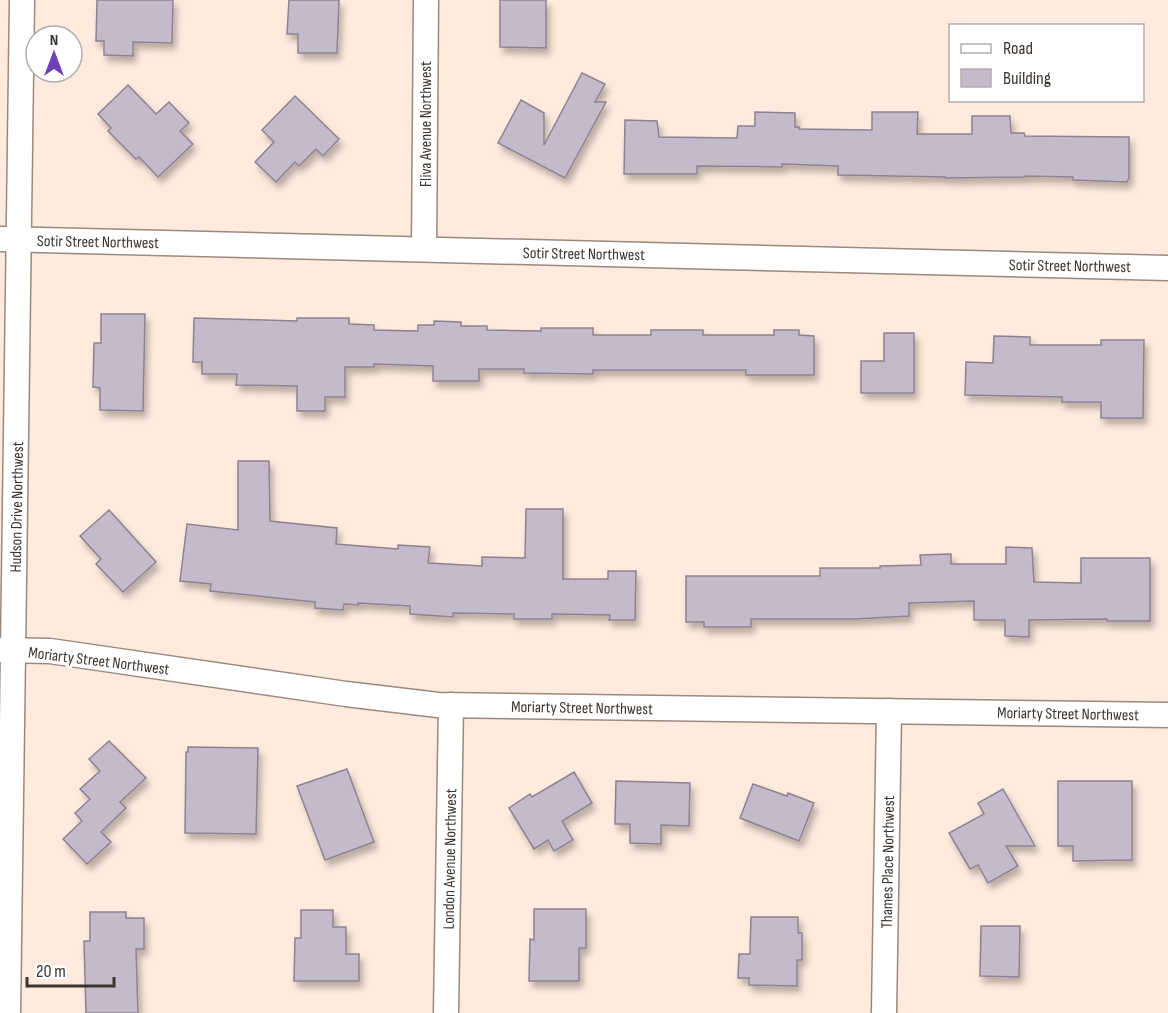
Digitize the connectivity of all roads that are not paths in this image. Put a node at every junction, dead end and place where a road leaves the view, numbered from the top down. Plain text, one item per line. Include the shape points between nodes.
1 (22, 0) edge
2 (426, 0) edge
3 (9, 239) edge
4 (424, 249) junction
5 (1168, 268) edge
6 (7, 650) edge
7 (451, 705) junction
8 (889, 711) junction
9 (1168, 715) edge
10 (8, 1013) edge
11 (446, 1013) edge
12 (884, 1013) edge

1 - 3 street, Hudson Drive Northwest
2 - 4 street, Fliva Avenue Northwest
3 - 4 street, Sotir Street Northwest
3 - 6 street, Hudson Drive Northwest
4 - 5 street, Sotir Street Northwest
6 - 7 street, Moriarty Street Northwest via 50,651 346,694
6 - 10 street, Hudson Drive Northwest
7 - 8 street, Moriarty Street Northwest
7 - 11 street, London Avenue Northwest
8 - 9 street, Moriarty Street Northwest
8 - 12 street, Thames Place Northwest

